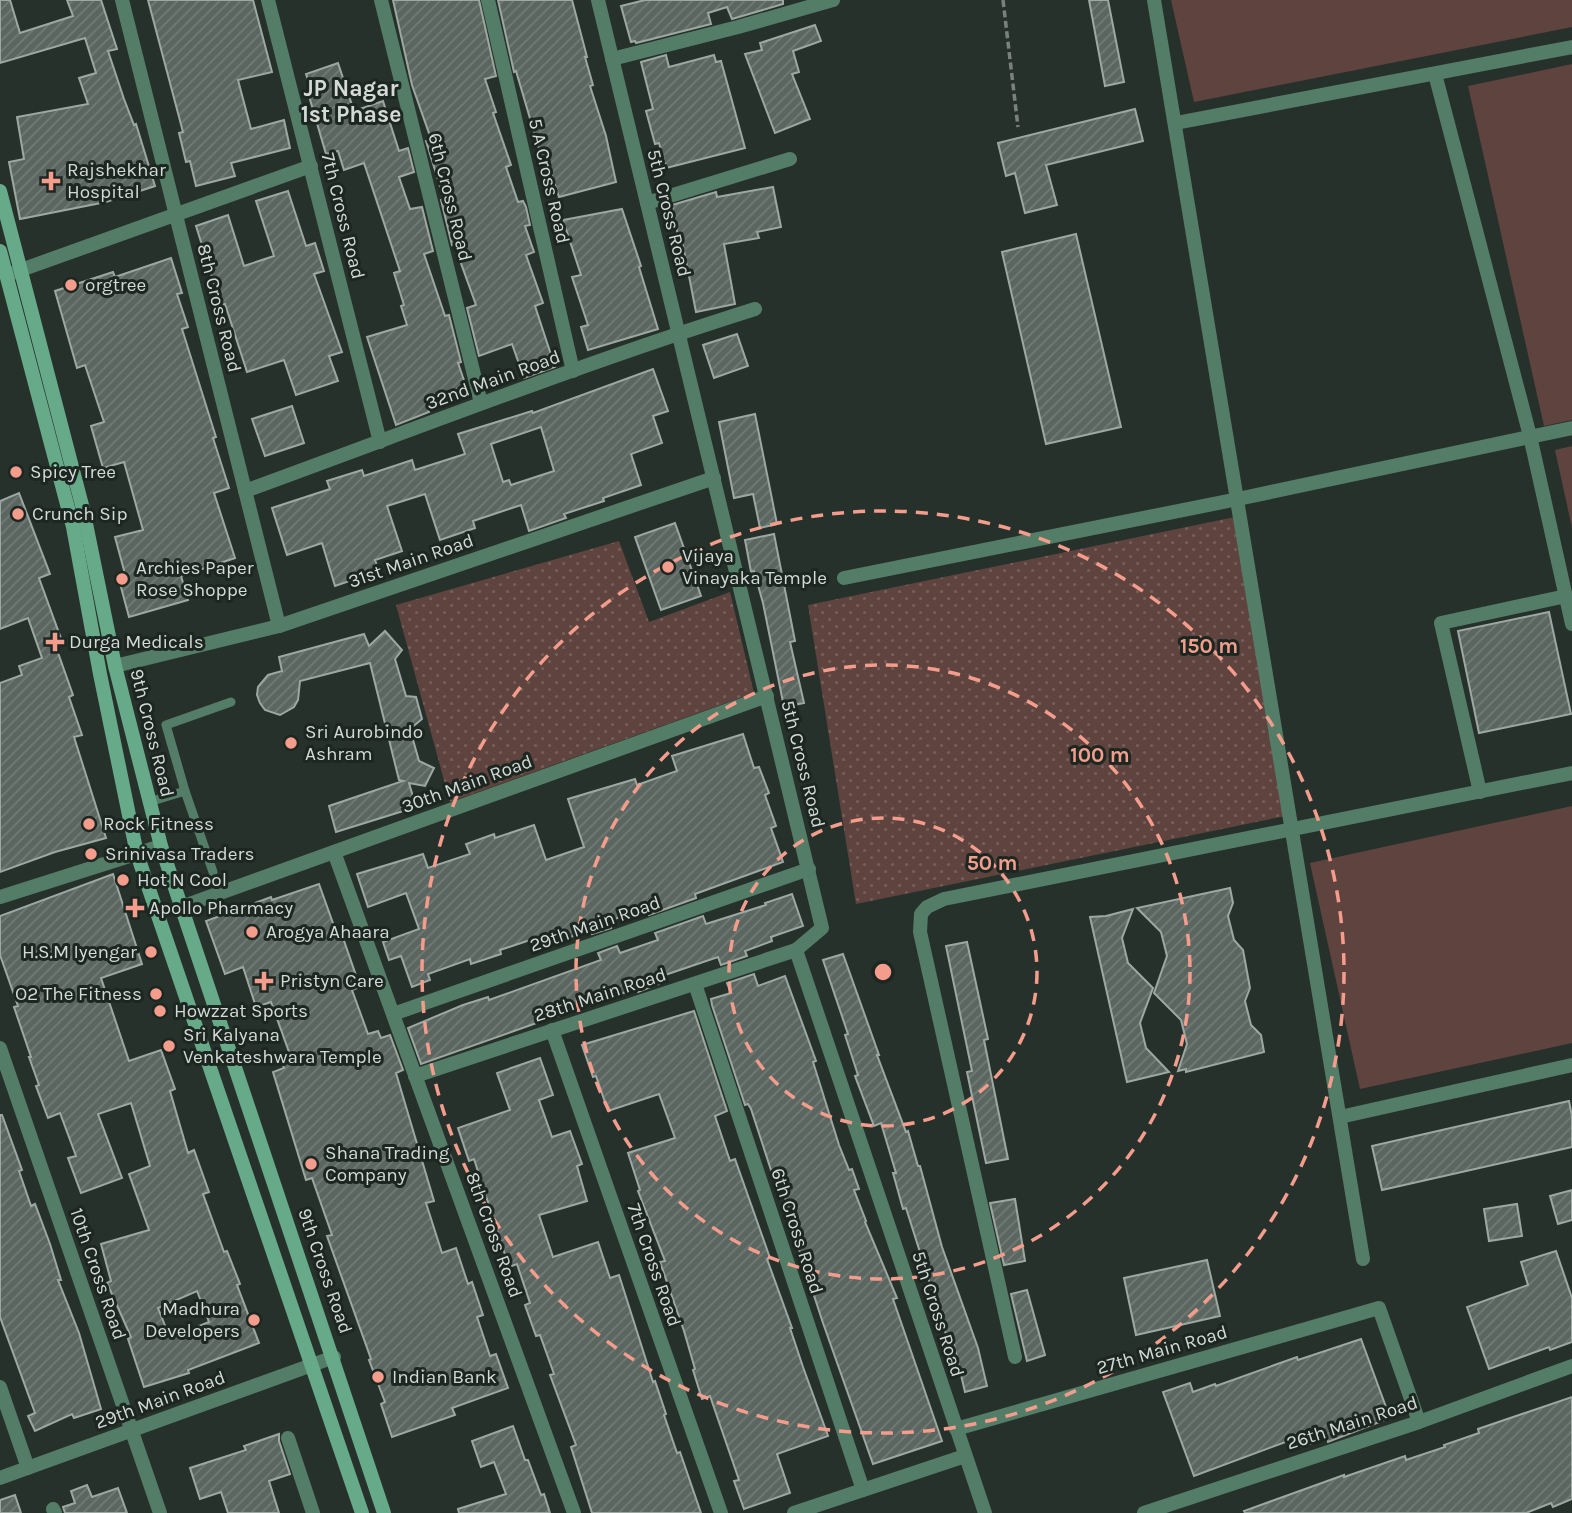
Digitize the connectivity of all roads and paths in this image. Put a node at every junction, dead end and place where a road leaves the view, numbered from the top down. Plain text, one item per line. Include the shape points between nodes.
1 (122, 0) edge
2 (268, 0) edge
3 (382, 0) edge
4 (488, 0) edge
5 (598, 0) edge
6 (833, 0) edge
7 (1003, 0) edge
8 (1154, 0) edge
9 (1572, 47) edge
10 (612, 59) junction
11 (1435, 74) junction
12 (1176, 123) junction
13 (1018, 127) dead end
14 (790, 159) dead end
15 (310, 166) junction
16 (0, 191) edge
17 (647, 202) junction
18 (176, 214) junction
19 (0, 251) edge
20 (21, 270) junction
21 (7, 275) junction
22 (755, 309) dead end
23 (679, 333) junction
24 (573, 372) junction
25 (481, 403) junction
26 (1572, 428) edge
27 (1530, 436) junction
28 (380, 442) junction
29 (714, 478) junction
30 (245, 491) junction
31 (1238, 499) junction
32 (844, 578) dead end
33 (1566, 596) junction
34 (1572, 624) edge
35 (279, 626) junction
36 (116, 666) junction
37 (767, 696) junction
38 (232, 702) dead end
39 (1572, 773) edge
40 (185, 791) junction
41 (1480, 792) junction
42 (149, 802) junction
43 (1293, 831) junction
44 (161, 846) junction
45 (334, 852) junction
46 (137, 854) junction
47 (809, 869) junction
48 (213, 872) dead end
49 (0, 897) edge
50 (181, 907) junction
51 (796, 950) junction
52 (695, 984) junction
53 (393, 1014) junction
54 (552, 1030) junction
55 (0, 1048) edge
56 (1572, 1065) edge
57 (415, 1076) junction
58 (1340, 1117) junction
59 (1363, 1259) dead end
60 (334, 1357) junction
61 (1014, 1357) dead end
62 (313, 1365) junction
63 (1572, 1366) edge
64 (0, 1387) edge
65 (1419, 1422) junction
66 (956, 1429) junction
67 (132, 1430) junction
68 (288, 1438) dead end
69 (965, 1456) junction
70 (28, 1468) junction
71 (0, 1478) edge
72 (863, 1490) junction
73 (160, 1513) edge
74 (313, 1513) edge
75 (362, 1513) edge
76 (384, 1513) edge
77 (574, 1513) edge
78 (721, 1513) edge
79 (794, 1513) edge
80 (985, 1513) edge
81 (1144, 1513) edge

1 - 18 street, 8th Cross Road
2 - 15 street, 7th Cross Road
3 - 25 street, 6th Cross Road
4 - 24 street, 5 A Cross Road
5 - 10 street, 5th Cross Road
6 - 10 street
7 - 13 path
8 - 12 street
9 - 11 street
10 - 17 street, 5th Cross Road
11 - 12 street
11 - 27 street
12 - 31 street
14 - 17 street
15 - 18 street
15 - 28 street, 7th Cross Road
16 - 20 main road, 9th Cross Road
17 - 23 street, 5th Cross Road
18 - 20 street
18 - 30 street, 8th Cross Road
19 - 21 main road, 9th Cross Road
20 - 21 street
20 - 36 main road, 9th Cross Road via 83,509
21 - 46 main road, 9th Cross Road via 73,527
22 - 23 street, 32nd Main Road
23 - 24 street, 32nd Main Road
23 - 29 street, 5th Cross Road
24 - 25 street, 32nd Main Road
25 - 28 street, 32nd Main Road
26 - 27 street
27 - 31 street
27 - 33 street
28 - 30 street, 32nd Main Road
29 - 35 street, 31st Main Road
29 - 37 street, 5th Cross Road
30 - 35 street, 8th Cross Road
31 - 32 street
31 - 43 street
33 - 34 street
33 - 41 street via 1441,623
35 - 36 street, 31st Main Road
36 - 42 main road, 9th Cross Road
37 - 45 street, 30th Main Road
37 - 47 street, 5th Cross Road
38 - 40 lane via 166,725
39 - 41 street
40 - 42 lane
40 - 48 lane
41 - 43 street
42 - 44 main road, 9th Cross Road
43 - 58 street
43 - 61 street via 944,898 921,914 920,932
44 - 46 street
44 - 50 main road, 9th Cross Road
45 - 50 street, 30th Main Road
45 - 53 street, 8th Cross Road
46 - 49 street
46 - 62 main road, 9th Cross Road
47 - 51 street, 5th Cross Road via 822,928
47 - 53 street, 29th Main Road
50 - 60 main road, 9th Cross Road
51 - 52 street, 28th Main Road
51 - 66 street, 5th Cross Road
52 - 54 street, 28th Main Road
52 - 72 street, 6th Cross Road
53 - 57 street, 8th Cross Road
54 - 57 street, 28th Main Road
54 - 78 street, 7th Cross Road
55 - 67 street, 10th Cross Road
56 - 58 street
57 - 77 street, 8th Cross Road
58 - 59 street
60 - 62 street, 29th Main Road
60 - 76 main road, 9th Cross Road
62 - 67 street, 29th Main Road
62 - 75 main road, 9th Cross Road
63 - 65 street, 26th Main Road
64 - 70 street
65 - 66 street, 27th Main Road via 1379,1308
65 - 81 street, 26th Main Road
66 - 69 street, 5th Cross Road
67 - 70 street, 29th Main Road
67 - 73 street, 10th Cross Road
68 - 74 street
69 - 72 street
69 - 80 street, 5th Cross Road
70 - 71 street, 29th Main Road
72 - 79 street

